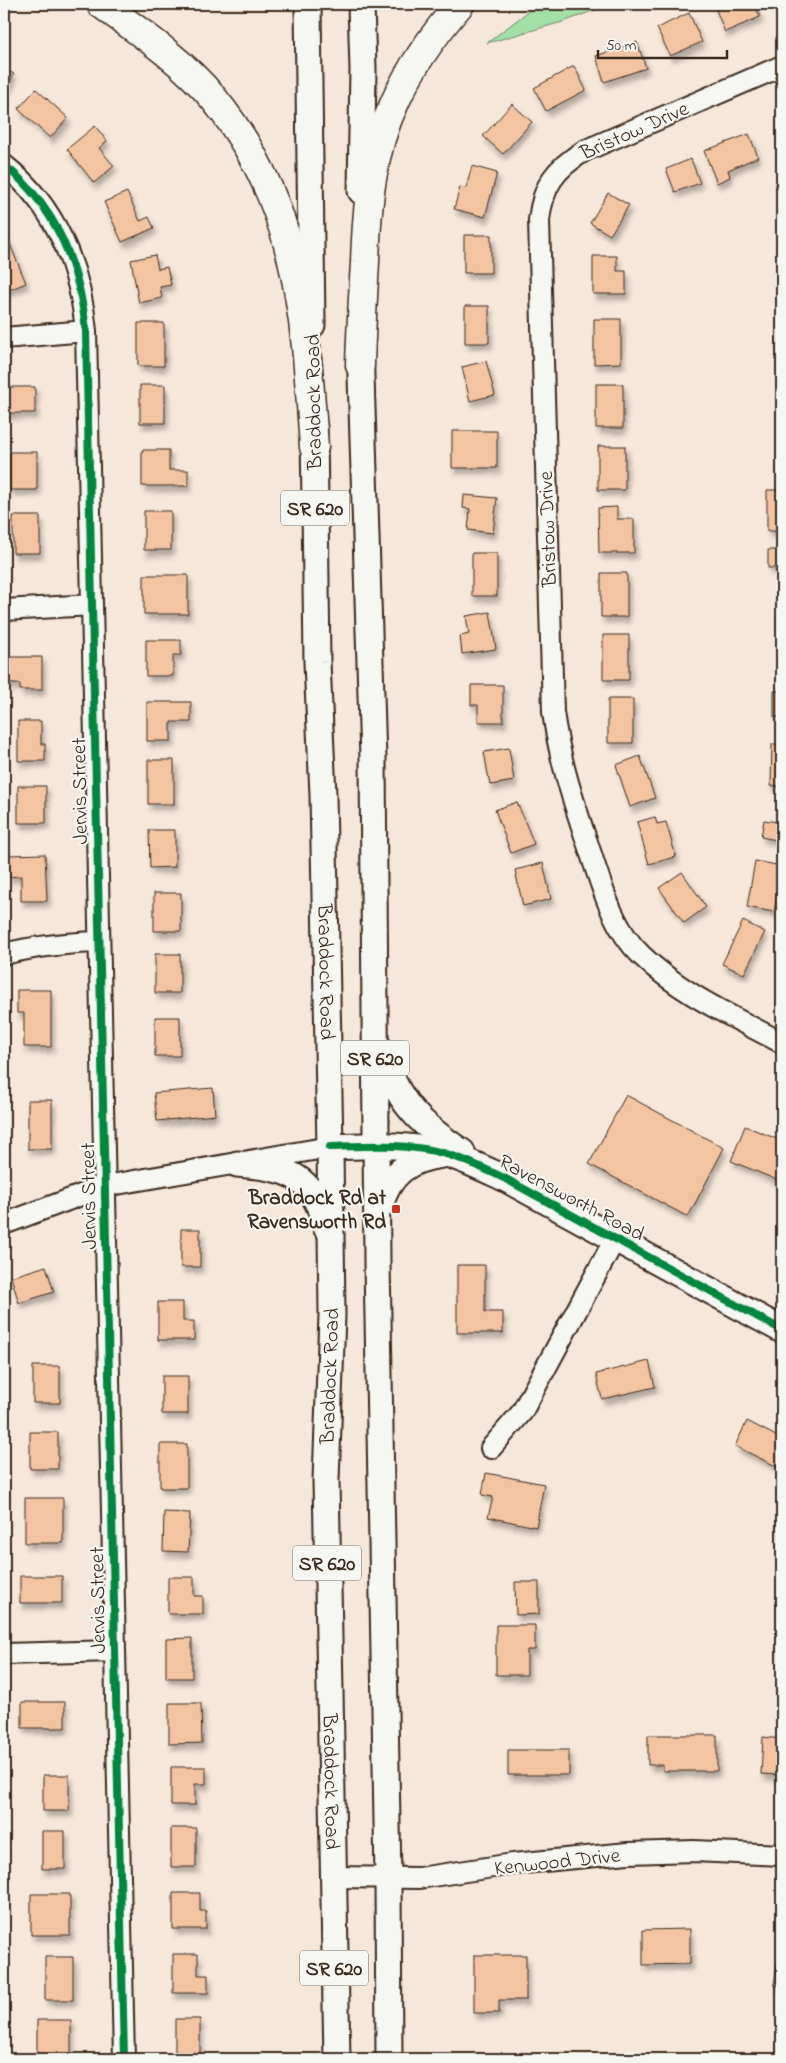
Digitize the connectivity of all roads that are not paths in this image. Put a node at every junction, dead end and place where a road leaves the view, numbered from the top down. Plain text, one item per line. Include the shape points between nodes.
1 (101, 4) edge
2 (308, 4) edge
3 (361, 4) edge
4 (460, 4) edge
5 (782, 66) edge
6 (4, 165) edge
7 (86, 331) junction
8 (4, 338) edge
9 (360, 365) junction
10 (314, 447) junction
11 (92, 605) junction
12 (4, 610) edge
13 (99, 942) junction
14 (4, 954) edge
15 (374, 971) junction
16 (782, 1043) edge
17 (376, 1146) junction
18 (330, 1147) junction
19 (447, 1154) junction
20 (237, 1164) junction
21 (504, 1178) junction
22 (105, 1186) junction
23 (376, 1218) junction
24 (4, 1224) edge
25 (615, 1239) junction
26 (332, 1249) junction
27 (782, 1330) edge
28 (491, 1448) dead end
29 (115, 1651) junction
30 (4, 1654) edge
31 (782, 1855) edge
32 (332, 1878) junction
33 (388, 1878) junction
34 (124, 2059) edge
35 (337, 2059) edge
36 (389, 2059) edge

1 - 10 highway via 188,72 214,99 254,156 271,193 297,278 306,336
2 - 10 main road, Braddock Road / SR 620
3 - 9 main road, SR 620
4 - 9 highway via 414,68 395,102 378,148 370,184
5 - 16 street, Bristow Drive via 567,161 548,184 539,220 552,712 566,781 606,898 628,940 676,984
6 - 7 street via 33,193 66,245 83,301
7 - 8 street
7 - 11 street, Jervis Street
9 - 15 main road, SR 620 via 372,759
10 - 18 main road, Braddock Road / SR 620
11 - 12 street
11 - 13 street, Jervis Street
13 - 14 street via 30,947
13 - 22 street, Jervis Street
15 - 17 main road, SR 620
15 - 21 main road via 381,1039 387,1068 397,1091 435,1134
17 - 18 main road, Ravensworth Road
17 - 19 main road, Ravensworth Road via 425,1149
17 - 23 main road, SR 620
18 - 20 street, Ravensworth Road
18 - 26 main road, Braddock Road / SR 620
19 - 21 main road, Ravensworth Road
19 - 23 main road via 421,1160 394,1175 384,1190
20 - 22 street, Ravensworth Road
20 - 26 main road via 290,1172 305,1184 324,1218
21 - 25 main road, Ravensworth Road
22 - 24 street, Ravensworth Road
22 - 29 street, Jervis Street
23 - 33 main road, SR 620
25 - 27 main road, Ravensworth Road
25 - 28 street via 522,1412
26 - 32 main road, Braddock Road / SR 620 via 326,1480
29 - 30 street
29 - 34 street, Jervis Street
31 - 33 street, Kenwood Drive via 694,1850 513,1864 419,1878
32 - 33 street, Kenwood Drive
32 - 35 main road, Braddock Road / SR 620
33 - 36 main road, SR 620

